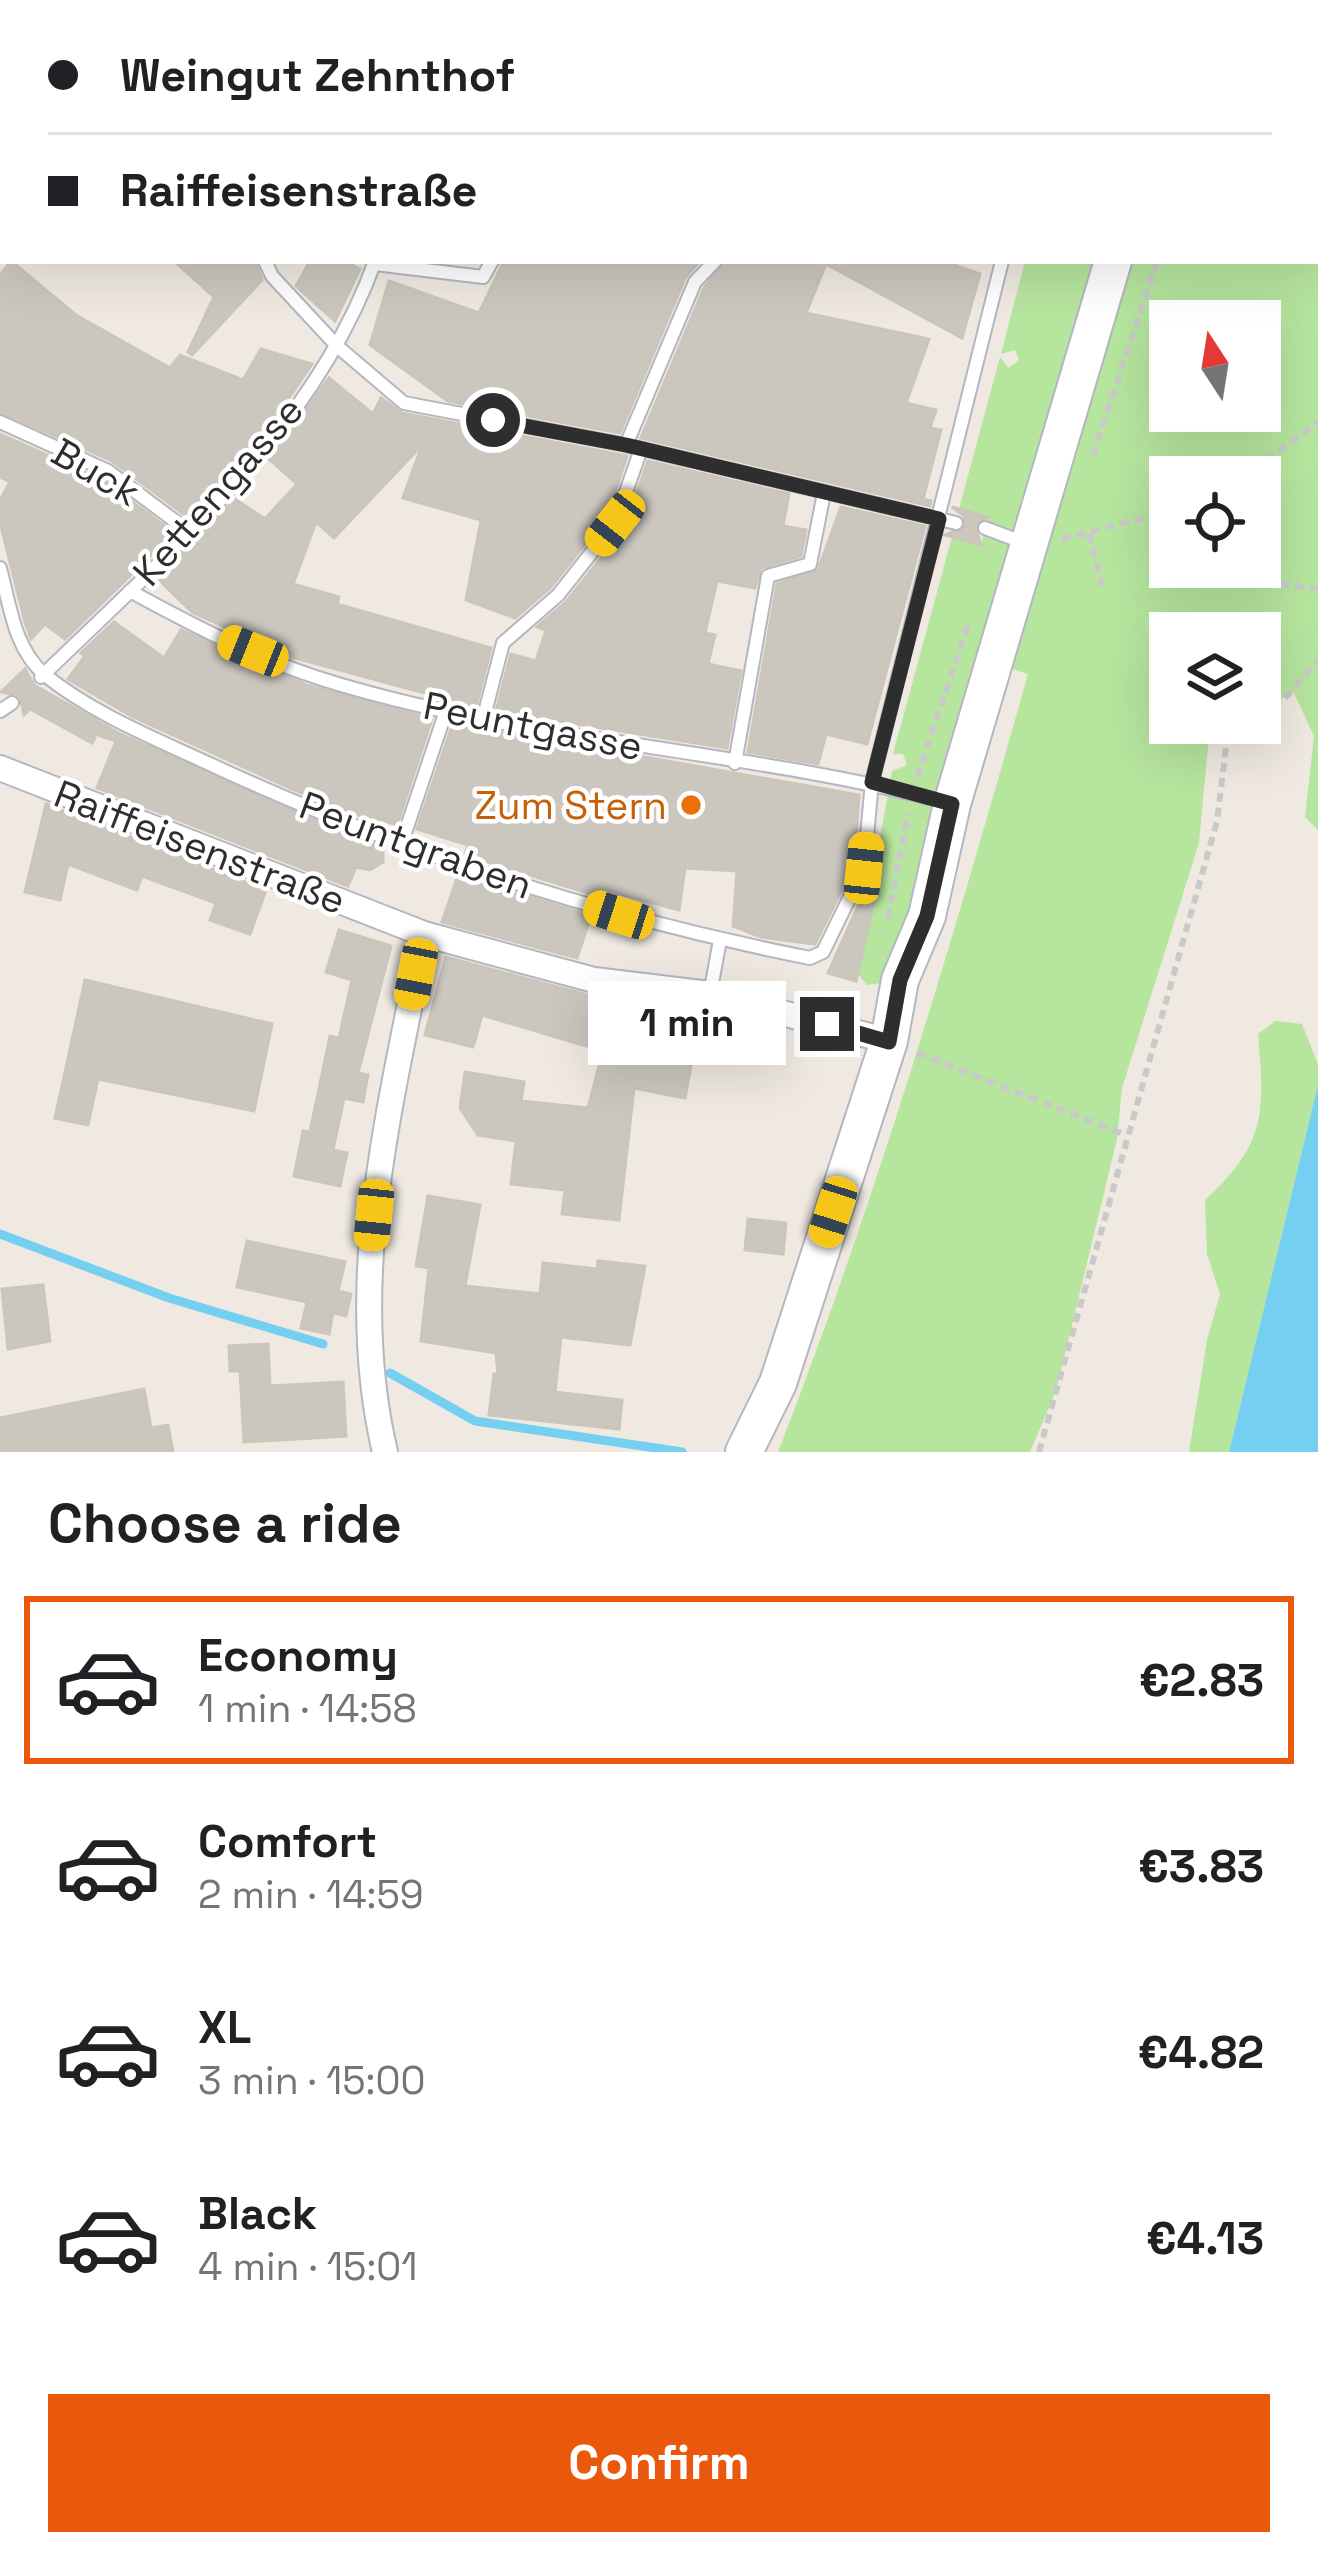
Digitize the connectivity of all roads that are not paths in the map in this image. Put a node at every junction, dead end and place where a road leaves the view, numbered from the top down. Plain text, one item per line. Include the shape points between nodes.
1 (266, 264) edge
2 (374, 264) edge
3 (389, 264) edge
4 (490, 264) edge
5 (712, 264) edge
6 (1001, 264) edge
7 (1112, 264) edge
8 (337, 346) junction
9 (0, 422) edge
10 (626, 445) junction
11 (640, 452) junction
12 (824, 493) junction
13 (939, 519) junction
14 (956, 523) dead end
15 (985, 528) dead end
16 (187, 530) junction
17 (1047, 541) junction
18 (0, 568) edge
19 (130, 591) junction
20 (41, 676) junction
21 (446, 711) junction
22 (482, 720) junction
23 (735, 764) junction
24 (0, 768) edge
25 (872, 782) junction
26 (952, 804) junction
27 (405, 833) dead end
28 (424, 934) junction
29 (719, 940) junction
30 (710, 994) junction
31 (889, 1042) junction
32 (385, 1452) edge
33 (744, 1452) edge

1 - 8 lane
2 - 8 lane, Kettengasse
3 - 4 lane, Kettengasse via 482,277
5 - 10 lane via 694,282
6 - 13 lane
7 - 17 main road
8 - 10 lane via 404,403
8 - 16 lane, Kettengasse via 268,446
9 - 16 lane, Buck via 108,471
10 - 11 lane
11 - 12 lane
11 - 22 lane via 615,523 558,595 503,643
12 - 13 lane
12 - 23 lane via 811,564 768,576
13 - 14 lane
13 - 25 lane
15 - 17 lane
16 - 19 lane, Kettengasse
17 - 26 main road
18 - 20 lane via 19,642
19 - 20 lane, Kettengasse
19 - 21 lane, Peuntgasse via 212,635 334,683
20 - 29 lane, Peuntgraben via 340,825
21 - 22 lane, Peuntgasse
21 - 27 lane
22 - 23 lane, Peuntgasse
23 - 25 lane, Peuntgasse
24 - 28 street, Raiffeisenstraße
25 - 26 lane, Peuntgasse
25 - 29 lane, Peuntgraben via 864,868 823,952 810,958
26 - 31 main road
28 - 30 street, Raiffeisenstraße via 594,980
28 - 32 street via 378,1172 365,1302
29 - 30 lane
30 - 31 street, Raiffeisenstraße
31 - 33 main road via 778,1383

